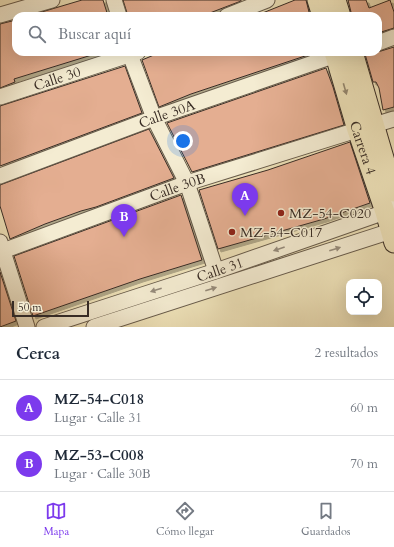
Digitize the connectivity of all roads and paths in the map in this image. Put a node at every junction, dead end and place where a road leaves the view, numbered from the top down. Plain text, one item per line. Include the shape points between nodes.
1 (52, 0) edge
2 (114, 0) edge
3 (267, 0) edge
4 (317, 0) edge
5 (336, 0) edge
6 (118, 12) edge
7 (237, 12) edge
8 (321, 12) edge
9 (340, 12) edge
10 (0, 15) edge
11 (394, 38) edge
12 (382, 42) edge
13 (123, 56) edge
14 (133, 56) edge
15 (332, 56) edge
16 (342, 56) edge
17 (0, 97) edge
18 (154, 118) junction
19 (394, 119) edge
20 (365, 127) junction
21 (0, 176) edge
22 (187, 183) junction
23 (394, 192) edge
24 (390, 209) edge
25 (393, 235) edge
26 (1, 248) edge
27 (216, 271) junction
28 (26, 327) edge
29 (44, 327) edge
30 (94, 327) edge

1 - 10 street
2 - 6 street
3 - 7 street
4 - 8 main road
5 - 9 main road
11 - 12 street
13 - 17 street, Calle 30
14 - 18 street
15 - 18 street, Calle 30A
16 - 20 main road, Carrera 4
18 - 21 street, Calle 30A
18 - 22 street
19 - 20 street
20 - 22 street, Calle 30B
20 - 23 main road, Carrera 4
20 - 24 main road, Carrera 4
22 - 26 street, Calle 30B
22 - 27 street
24 - 25 main road, Carrera 4
24 -> 27 street, Calle 31
30 -> 25 street, Calle 31
26 - 28 street
27 -> 29 street, Calle 31

